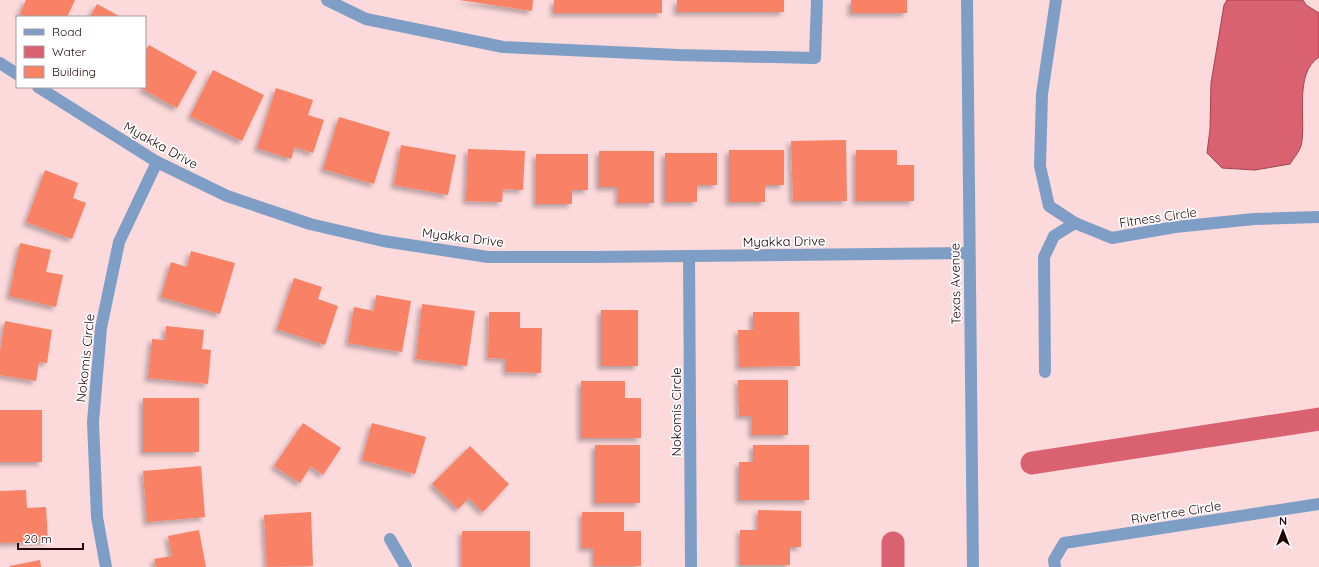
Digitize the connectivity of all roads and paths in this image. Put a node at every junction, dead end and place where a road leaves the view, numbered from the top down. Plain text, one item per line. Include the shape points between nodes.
1 (327, 0) edge
2 (817, 0) edge
3 (967, 0) edge
4 (1056, 0) edge
5 (0, 63) edge
6 (16, 73) edge
7 (40, 88) edge
8 (157, 162) junction
9 (1319, 217) edge
10 (1075, 223) junction
11 (968, 253) junction
12 (689, 256) junction
13 (1045, 372) dead end
14 (1319, 504) edge
15 (390, 539) dead end
16 (106, 567) edge
17 (406, 567) edge
18 (691, 567) edge
19 (973, 567) edge
20 (1055, 567) edge

1 - 2 street via 366,19 503,47 816,58
3 - 11 street, Texas Avenue
4 - 10 street, Fitness Circle via 1042,94 1040,166 1049,206
5 - 6 street
7 - 8 street, Myakka Drive
8 - 12 street, Myakka Drive via 227,196 310,224 383,241 488,257
8 - 16 street, Nokomis Circle via 119,242 101,328 93,422 98,517
9 - 10 street, Fitness Circle via 1238,220 1112,238
10 - 13 street via 1054,236 1044,257
11 - 12 street, Myakka Drive
11 - 19 street, Texas Avenue
12 - 18 street, Nokomis Circle
14 - 20 street, Rivertree Circle via 1064,543 1054,560
15 - 17 street

